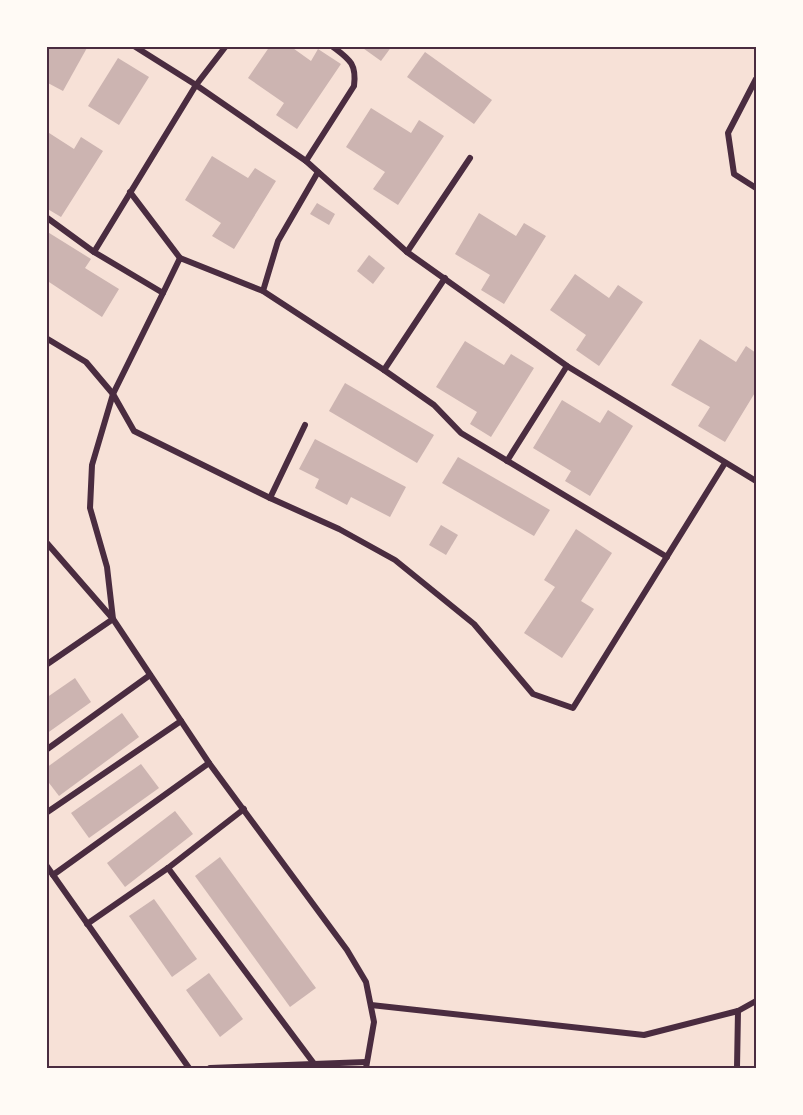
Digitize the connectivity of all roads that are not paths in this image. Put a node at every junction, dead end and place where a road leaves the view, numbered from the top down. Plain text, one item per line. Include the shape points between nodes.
1 (134, 46) edge
2 (225, 46) edge
3 (332, 46) edge
4 (756, 79) edge
5 (196, 85) junction
6 (470, 158) dead end
7 (306, 161) junction
8 (318, 172) junction
9 (756, 188) edge
10 (130, 192) junction
11 (46, 217) edge
12 (94, 252) junction
13 (407, 252) junction
14 (180, 258) junction
15 (445, 278) junction
16 (263, 291) junction
17 (163, 293) junction
18 (46, 338) edge
19 (567, 366) junction
20 (384, 370) junction
21 (113, 394) junction
22 (305, 425) dead end
23 (507, 461) junction
24 (725, 463) junction
25 (756, 481) edge
26 (270, 498) junction
27 (46, 542) edge
28 (666, 557) junction
29 (113, 619) junction
30 (46, 665) edge
31 (150, 675) junction
32 (181, 721) junction
33 (46, 750) edge
34 (209, 763) junction
35 (244, 809) junction
36 (46, 813) edge
37 (46, 865) edge
38 (168, 868) junction
39 (53, 875) junction
40 (87, 924) junction
41 (756, 1001) edge
42 (370, 1005) junction
43 (738, 1011) junction
44 (315, 1065) junction
45 (366, 1065) edge
46 (189, 1068) edge
47 (210, 1068) edge
48 (229, 1068) edge
49 (737, 1068) edge

1 - 5 street
2 - 5 street
3 - 7 street via 349,59 355,72 354,86
4 - 9 street via 728,133 734,174
5 - 7 street
5 - 10 street
6 - 13 street
7 - 8 street
8 - 13 street
8 - 16 street via 278,241
10 - 12 street
10 - 14 street
11 - 12 street
12 - 17 street
13 - 15 street
14 - 16 street
14 - 17 street
15 - 19 street
15 - 20 street
16 - 20 street
17 - 21 street
18 - 21 street via 86,362
19 - 23 street
19 - 24 street
20 - 23 street via 434,405 461,433
21 - 26 street via 134,431
21 - 29 street via 92,465 90,508 107,567
22 - 26 street
23 - 28 street
24 - 25 street
24 - 28 street
26 - 28 street via 395,560 474,624 533,694 573,708
27 - 29 street
29 - 30 street
29 - 31 street
31 - 32 street
31 - 33 street
32 - 34 street
32 - 36 street
34 - 35 street
34 - 39 street
35 - 38 street
35 - 42 street via 347,950 366,982
37 - 39 street
38 - 40 street
38 - 44 street
39 - 40 street
40 - 46 street
41 - 43 street
42 - 43 street via 644,1035
42 - 45 street via 374,1022
43 - 49 street
44 - 45 street
44 - 48 street
47 - 48 street

